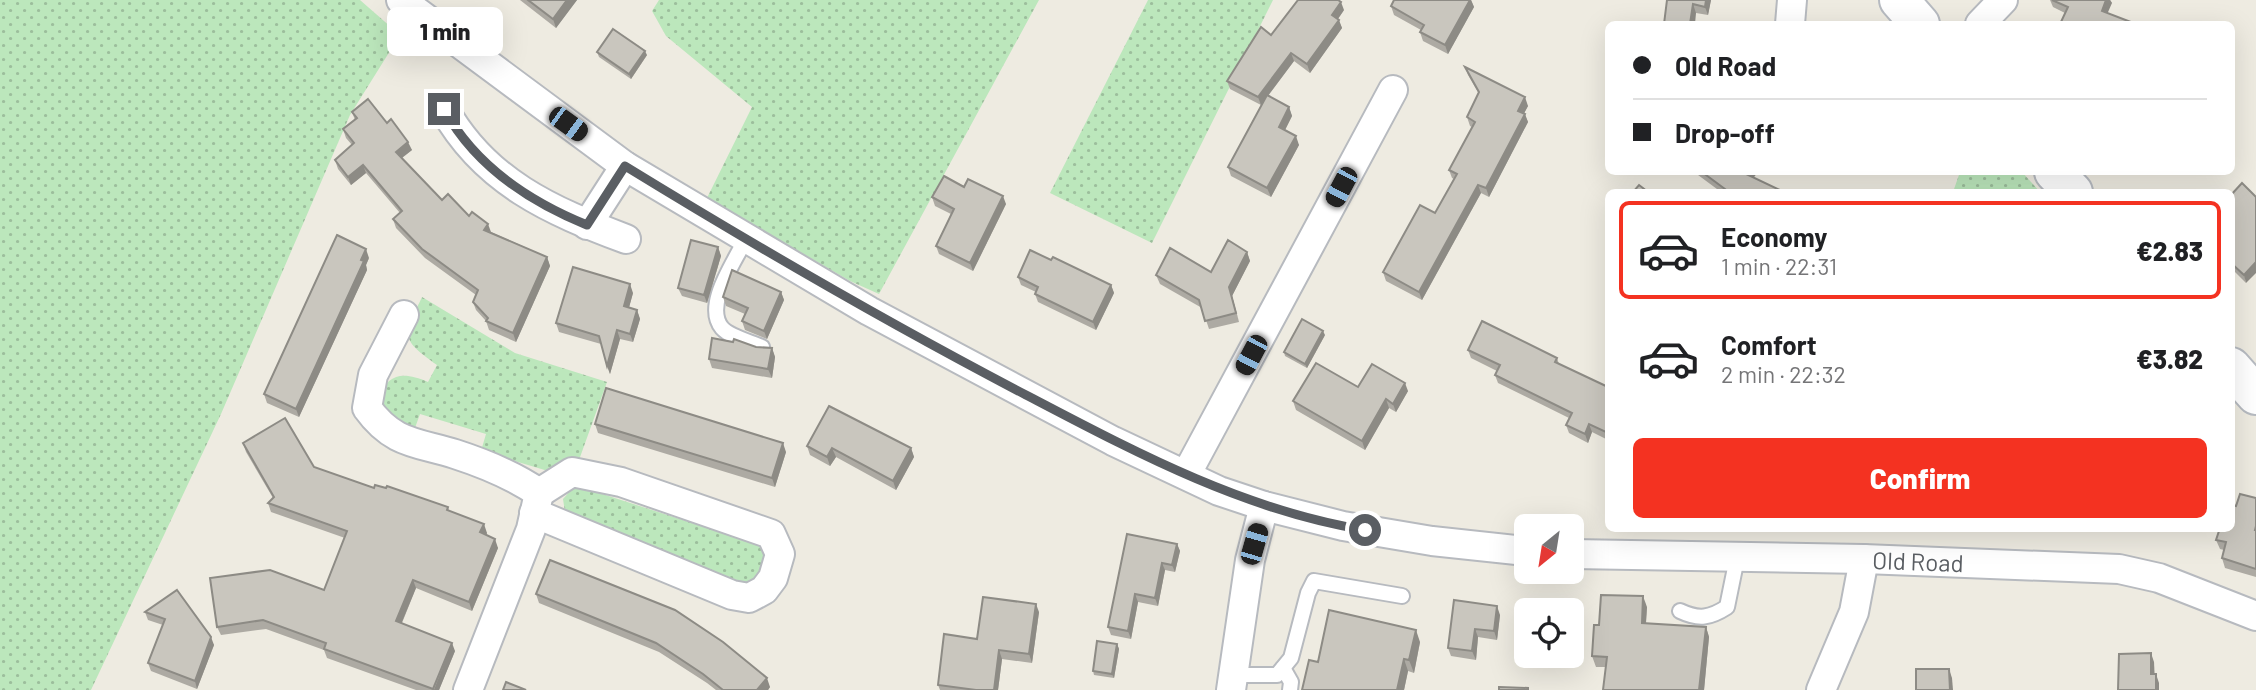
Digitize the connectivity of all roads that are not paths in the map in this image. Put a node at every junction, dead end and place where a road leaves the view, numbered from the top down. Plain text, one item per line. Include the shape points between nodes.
1 (401, 0) edge
2 (1792, 0) edge
3 (1899, 0) edge
4 (2003, 0) edge
5 (1790, 21) edge
6 (1917, 21) edge
7 (1983, 21) edge
8 (1393, 90) dead end
9 (444, 109) dead end
10 (625, 166) junction
11 (2057, 175) edge
12 (2070, 189) edge
13 (587, 225) junction
14 (626, 239) dead end
15 (745, 240) junction
16 (404, 315) dead end
17 (762, 346) edge
18 (2235, 371) edge
19 (2256, 395) edge
20 (1186, 475) junction
21 (537, 503) junction
22 (1264, 506) junction
23 (1514, 550) edge
24 (1584, 554) edge
25 (1737, 558) junction
26 (1864, 559) junction
27 (1402, 596) dead end
28 (1680, 611) dead end
29 (2256, 616) edge
30 (1283, 668) junction
31 (1231, 682) edge
32 (468, 690) edge
33 (1290, 690) edge
34 (1821, 690) edge

1 - 10 street
2 - 5 street
3 - 6 main road
4 - 7 street
8 - 20 street
9 - 13 street via 469,147 522,194
10 - 13 street
10 - 15 street
11 - 12 main road
13 - 14 street
15 - 17 lane via 715,304 717,319 723,330
15 - 20 street via 991,377
16 - 21 street via 373,375 367,408 381,427 413,445 494,468
18 - 19 main road
20 - 22 street
21 - 21 street via 572,472 621,482 771,534 780,555 764,590 749,598 732,595
21 - 32 street via 531,530
22 - 23 street via 1343,526
22 - 31 street via 1250,559
24 - 25 street, Old Road
25 - 26 street, Old Road
25 - 28 lane via 1727,607 1710,617 1692,617
26 - 29 street, Old Road via 2119,569 2160,578
26 - 34 street via 1854,612
27 - 30 lane via 1314,581 1291,658
30 - 31 lane via 1277,675
30 - 33 lane via 1292,682

